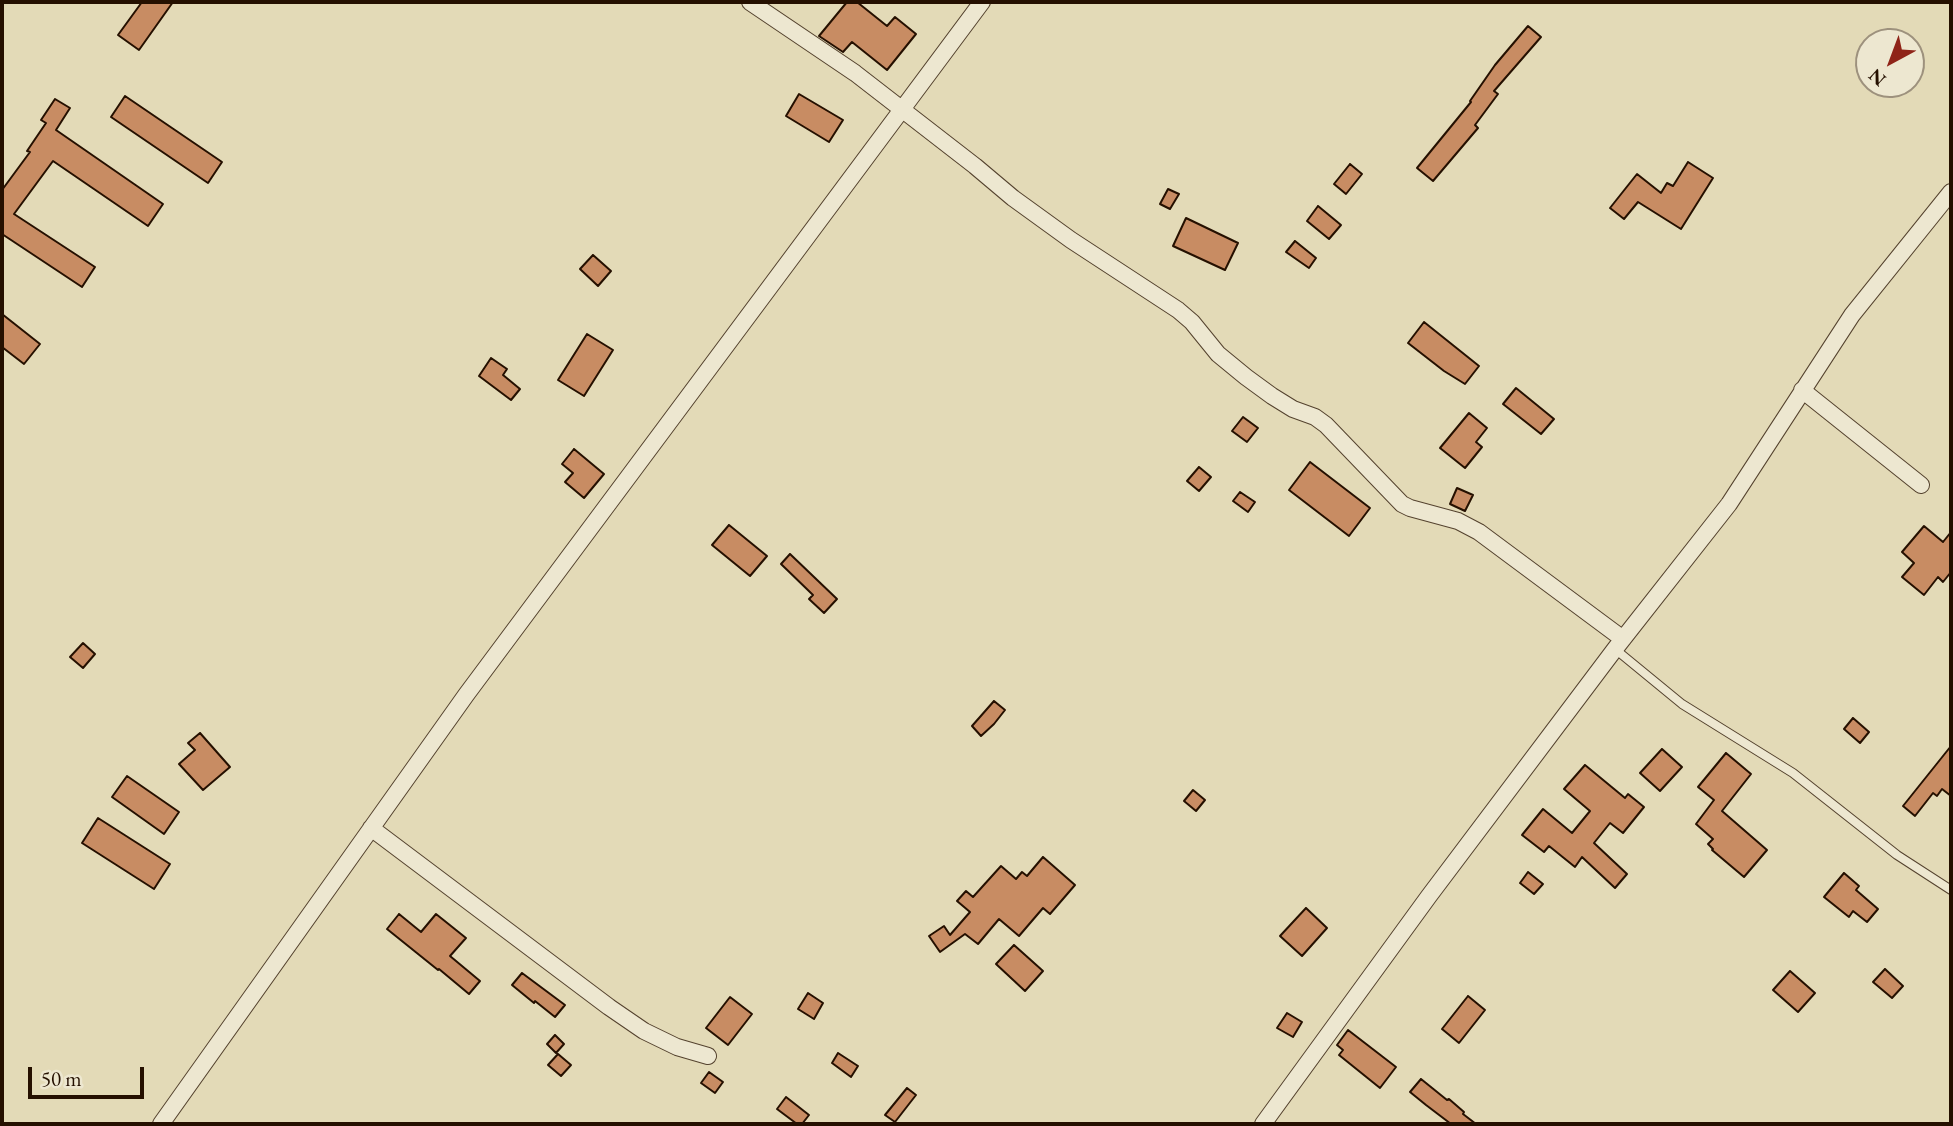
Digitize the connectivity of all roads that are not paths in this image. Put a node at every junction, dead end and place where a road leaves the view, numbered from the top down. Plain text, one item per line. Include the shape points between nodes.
1 (750, 2) edge
2 (982, 2) edge
3 (902, 109) junction
4 (1951, 192) edge
5 (1802, 390) junction
6 (1921, 485) dead end
7 (1619, 644) junction
8 (371, 828) junction
9 (1951, 890) edge
10 (709, 1056) dead end
11 (161, 1124) edge
12 (1263, 1124) edge

1 - 3 street
2 - 3 street
3 - 7 street via 1013,198 1178,310 1246,377 1326,425 1402,504 1479,531
3 - 8 street
4 - 5 street via 1852,315
5 - 6 street
5 - 7 street via 1729,504
7 - 9 lane via 1682,704 1793,773 1897,855
7 - 12 street
8 - 10 street via 617,1013 655,1036
8 - 11 street

